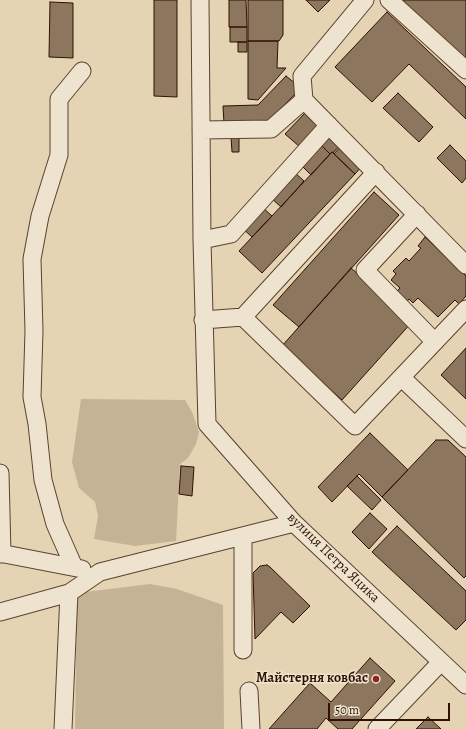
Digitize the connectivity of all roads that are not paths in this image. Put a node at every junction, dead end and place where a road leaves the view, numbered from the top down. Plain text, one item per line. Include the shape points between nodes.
1 (200, 0) edge
2 (365, 0) edge
3 (389, 0) edge
4 (466, 70) edge
5 (82, 72) dead end
6 (304, 100) junction
7 (329, 125) junction
8 (201, 130) junction
9 (376, 172) junction
10 (417, 214) junction
11 (202, 240) junction
12 (466, 265) edge
13 (466, 308) edge
14 (243, 317) junction
15 (203, 320) junction
16 (435, 342) junction
17 (402, 378) junction
18 (466, 439) edge
19 (0, 473) edge
20 (294, 523) junction
21 (243, 536) junction
22 (1, 554) edge
23 (74, 567) junction
24 (100, 572) junction
25 (69, 593) junction
26 (0, 612) edge
27 (243, 650) dead end
28 (441, 662) junction
29 (466, 685) edge
30 (249, 691) dead end
31 (63, 729) edge
32 (251, 729) edge
33 (378, 729) edge

1 - 8 street
2 - 6 street via 302,76
3 - 4 street
5 - 23 street via 59,99 59,155 40,216 32,259 32,397 43,480 55,524
6 - 7 street
6 - 8 street via 271,129
7 - 9 street
7 - 11 street via 231,234
8 - 11 street
9 - 10 street
9 - 14 street
10 - 12 street
10 - 16 street via 365,270
11 - 15 street
13 - 16 street
14 - 15 street
14 - 17 street via 355,426
15 - 20 street, вулиця Петра Яцика via 207,424
16 - 17 street
17 - 18 street
19 - 22 street
20 - 21 street
20 - 28 street, вулиця Петра Яцика
21 - 24 street
21 - 27 street
22 - 23 street
23 - 24 street
24 - 25 street
25 - 26 street
25 - 31 street
28 - 29 street, вулиця Петра Яцика
28 - 33 street
30 - 32 street

